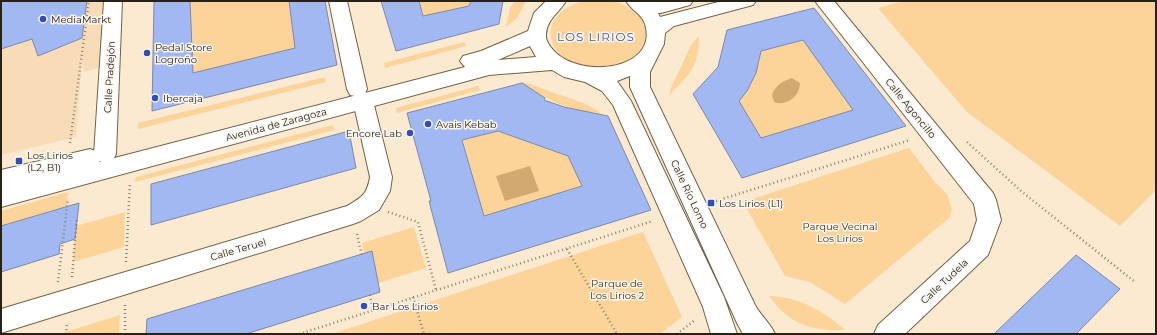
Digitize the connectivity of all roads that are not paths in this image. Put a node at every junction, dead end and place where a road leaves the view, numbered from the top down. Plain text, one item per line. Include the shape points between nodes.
1 (113, 1) edge
2 (338, 1) edge
3 (557, 1) edge
4 (684, 1) edge
5 (747, 1) edge
6 (824, 1) edge
7 (637, 2) edge
8 (536, 35) junction
9 (654, 40) junction
10 (553, 63) junction
11 (592, 77) junction
12 (360, 95) junction
13 (105, 154) junction
14 (1, 179) edge
15 (1, 197) edge
16 (989, 220) joint
17 (1, 320) edge
18 (724, 334) edge
19 (762, 334) edge
20 (887, 334) edge

1 - 13 main road, Calle Pradejón
2 - 12 main road
3 - 8 main road via 546,9 538,21
4 - 7 main road via 661,7
5 - 9 main road via 668,21
6 - 16 main road, Calle Agoncillo via 985,200
7 - 9 main road via 653,20
8 - 10 main road via 541,50
8 - 12 main road, Avenida de Zaragoza via 486,57
9 - 11 main road via 643,61 629,70
9 - 19 main road, Calle Río Lomo via 640,72 640,87 746,314 753,326
10 - 11 main road via 564,70
10 - 12 main road, Avenida de Zaragoza via 489,68
11 - 18 main road via 609,86 621,101 715,306
12 - 13 main road, Avenida de Zaragoza
12 - 15 main road, Avenida de Zaragoza
12 - 17 main road, Calle Teruel via 381,177 379,191 371,203 339,220
13 - 14 main road, Avenida de Zaragoza
16 - 20 main road, Calle Tudela via 980,247

